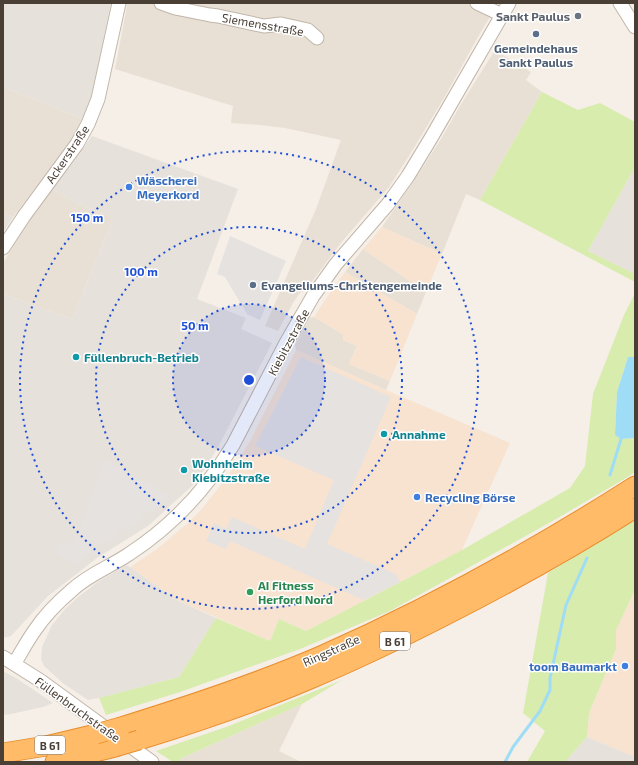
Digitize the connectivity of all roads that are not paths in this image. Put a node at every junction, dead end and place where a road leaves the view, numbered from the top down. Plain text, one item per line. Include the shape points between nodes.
1 (119, 3) edge
2 (161, 3) edge
3 (477, 3) edge
4 (509, 3) edge
5 (620, 3) edge
6 (502, 16) junction
7 (635, 27) edge
8 (317, 38) dead end
9 (3, 248) edge
10 (635, 486) edge
11 (635, 508) edge
12 (9, 660) edge
13 (3, 753) edge
14 (55, 762) edge
15 (152, 762) edge

1 - 9 street, Ackerstraße via 98,99 88,124 77,144
2 - 8 street, Siemensstraße via 264,26 281,24 308,30
3 - 6 street
4 - 6 street, Kiebitzstraße
5 - 7 street
6 - 12 street, Kiebitzstraße via 408,176 313,296 222,464 169,524 127,556 98,571 73,589 53,608
10 - 13 highway, Ringstraße / B 61, bridge via 494,570 404,617 321,656 189,706 122,727 46,746
11 - 14 highway, Ringstraße / B 61, bridge via 502,586 396,640 310,679 197,722
12 - 15 street, Füllenbruchstraße

